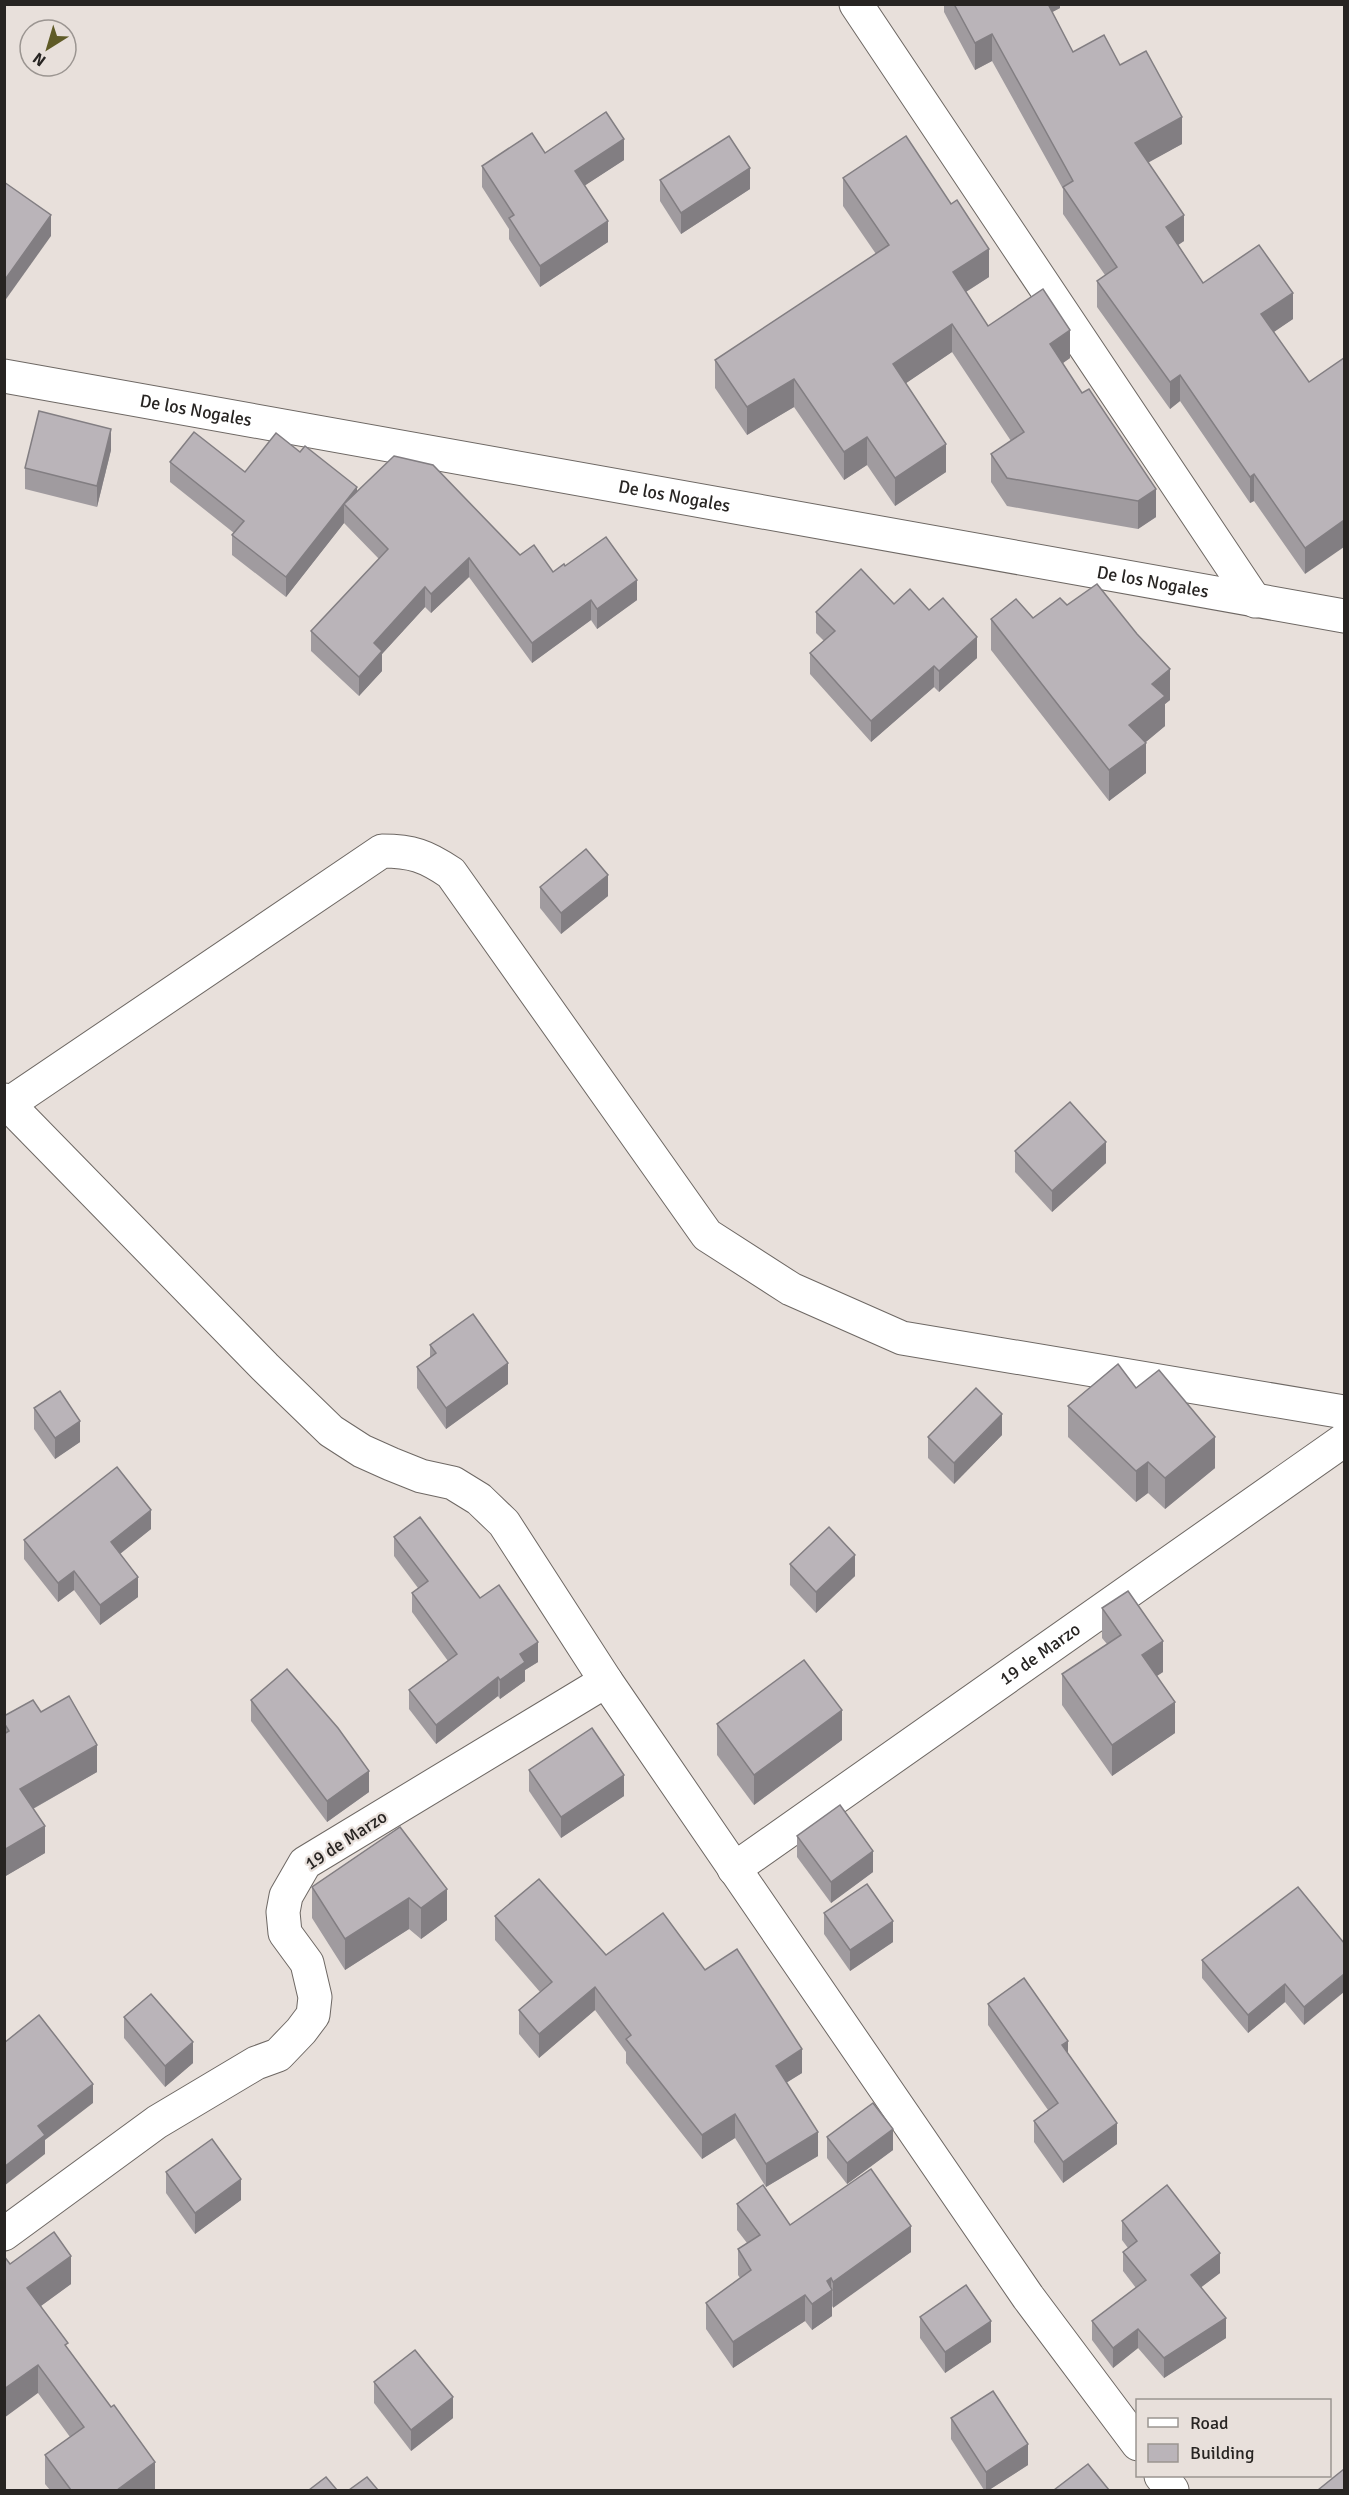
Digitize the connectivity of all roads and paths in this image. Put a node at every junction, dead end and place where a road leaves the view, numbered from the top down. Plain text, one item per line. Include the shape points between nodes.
1 (856, 4) edge
2 (4, 376) edge
3 (1255, 602) junction
4 (1344, 616) edge
5 (6, 1104) edge
6 (1344, 1412) edge
7 (1344, 1440) edge
8 (606, 1681) junction
9 (734, 1869) junction
10 (4, 2234) edge
11 (1136, 2443) edge
12 (1162, 2477) edge
13 (1172, 2490) edge

1 - 3 street
2 - 3 street, De los Nogales
3 - 4 street, De los Nogales
5 - 6 street via 382,850 404,851 428,857 451,873 707,1235 791,1289 902,1338
5 - 8 street via 331,1431 391,1464 453,1483 479,1499 504,1522
7 - 9 street, 19 de Marzo
8 - 9 street
8 - 10 street, 19 de Marzo via 305,1863 286,1896 283,1912 285,1933 307,1963 315,1997 313,2015 301,2031 278,2055 157,2122
9 - 11 street via 1028,2297
12 - 13 street

